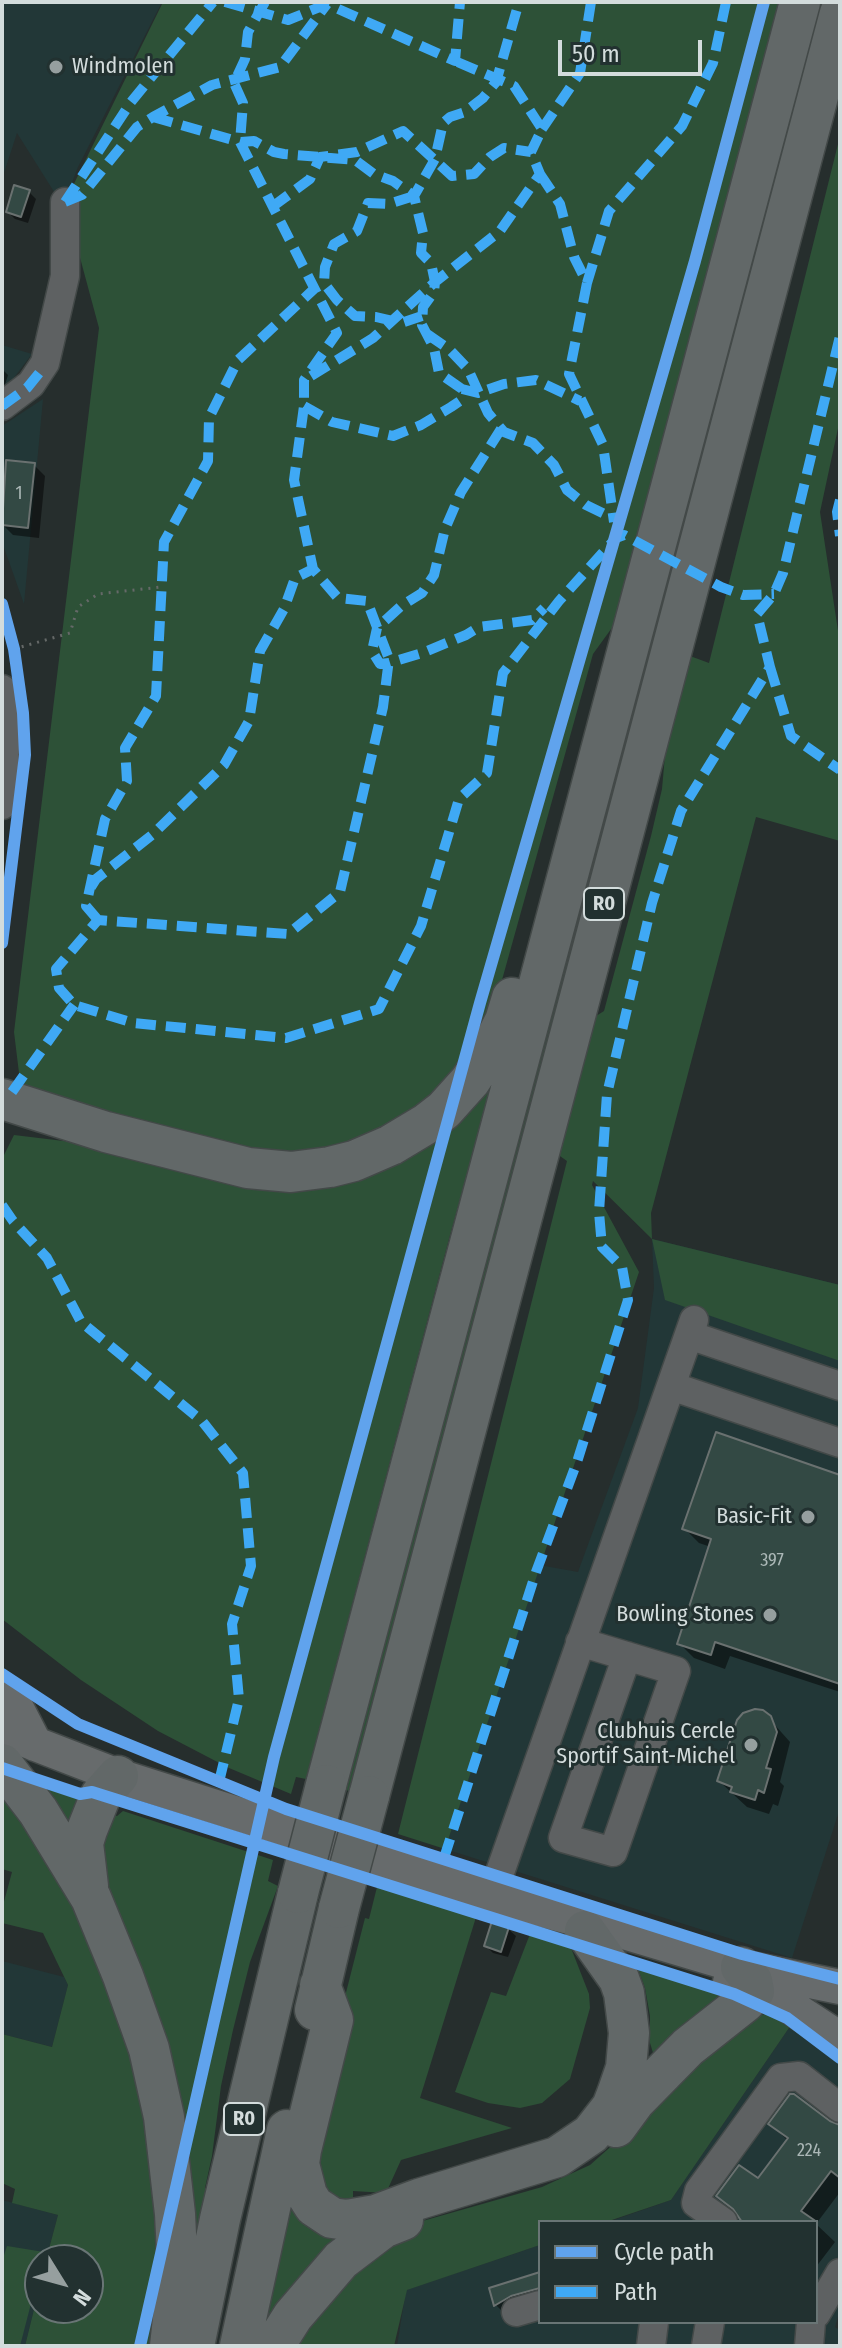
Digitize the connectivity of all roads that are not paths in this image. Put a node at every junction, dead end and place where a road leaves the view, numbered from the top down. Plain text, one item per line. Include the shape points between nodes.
1 (800, 2) edge
2 (840, 13) edge
3 (65, 202) dead end
4 (2, 406) edge
5 (2, 689) edge
6 (2, 805) edge
7 (546, 954) junction
8 (2, 1099) edge
9 (2, 1127) edge
10 (106, 1132) junction
11 (671, 1386) junction
12 (840, 1386) edge
13 (840, 1443) edge
14 (580, 1642) junction
15 (627, 1656) junction
16 (2, 1691) edge
17 (2, 1731) edge
18 (18, 1754) edge
19 (118, 1776) junction
20 (492, 1895) junction
21 (91, 1898) junction
22 (524, 1905) junction
23 (585, 1931) junction
24 (320, 1985) junction
25 (759, 1986) junction
26 (840, 1987) edge
27 (840, 2039) edge
28 (840, 2108) edge
29 (720, 2220) edge
30 (654, 2324) edge
31 (710, 2324) edge
32 (811, 2324) edge
33 (170, 2346) edge
34 (194, 2346) edge
35 (240, 2346) edge
36 (274, 2346) edge
37 (651, 2346) edge
38 (706, 2346) edge
39 (809, 2346) edge

1 - 7 highway, R0
2 - 24 highway, R0, bridge
3 - 4 street via 65,276 56,323 40,372
5 - 6 street
7 - 10 highway via 516,985 489,1052 457,1096 426,1124 371,1154 321,1169 270,1171
7 - 34 highway, R0, bridge via 298,1893
8 - 10 highway
9 - 10 highway
11 - 12 street via 692,1328
11 - 13 street
11 - 14 street
14 - 15 street
14 - 20 street
15 - 15 street via 563,1838 613,1852 676,1671
16 - 18 main road via 14,1703
17 - 18 main road
18 - 19 main road
18 - 21 highway via 38,1811
19 - 20 main road
19 - 21 highway via 97,1802 83,1843
20 - 22 main road
21 - 33 highway via 142,2024 164,2117 178,2273
22 - 23 main road
22 - 25 main road via 607,1927
23 - 24 highway via 624,1993 626,2068 612,2107 591,2134 557,2157 376,2215 332,2218 307,2195 299,2164 333,2020
23 - 25 main road via 632,1952
24 - 35 highway, R0
25 - 26 main road
25 - 27 main road
25 - 36 highway via 688,2047 589,2154 507,2189 448,2203 383,2228 341,2260
28 - 29 street via 799,2076 781,2078 699,2191 696,2203
30 - 37 street
31 - 38 street
32 - 39 street

